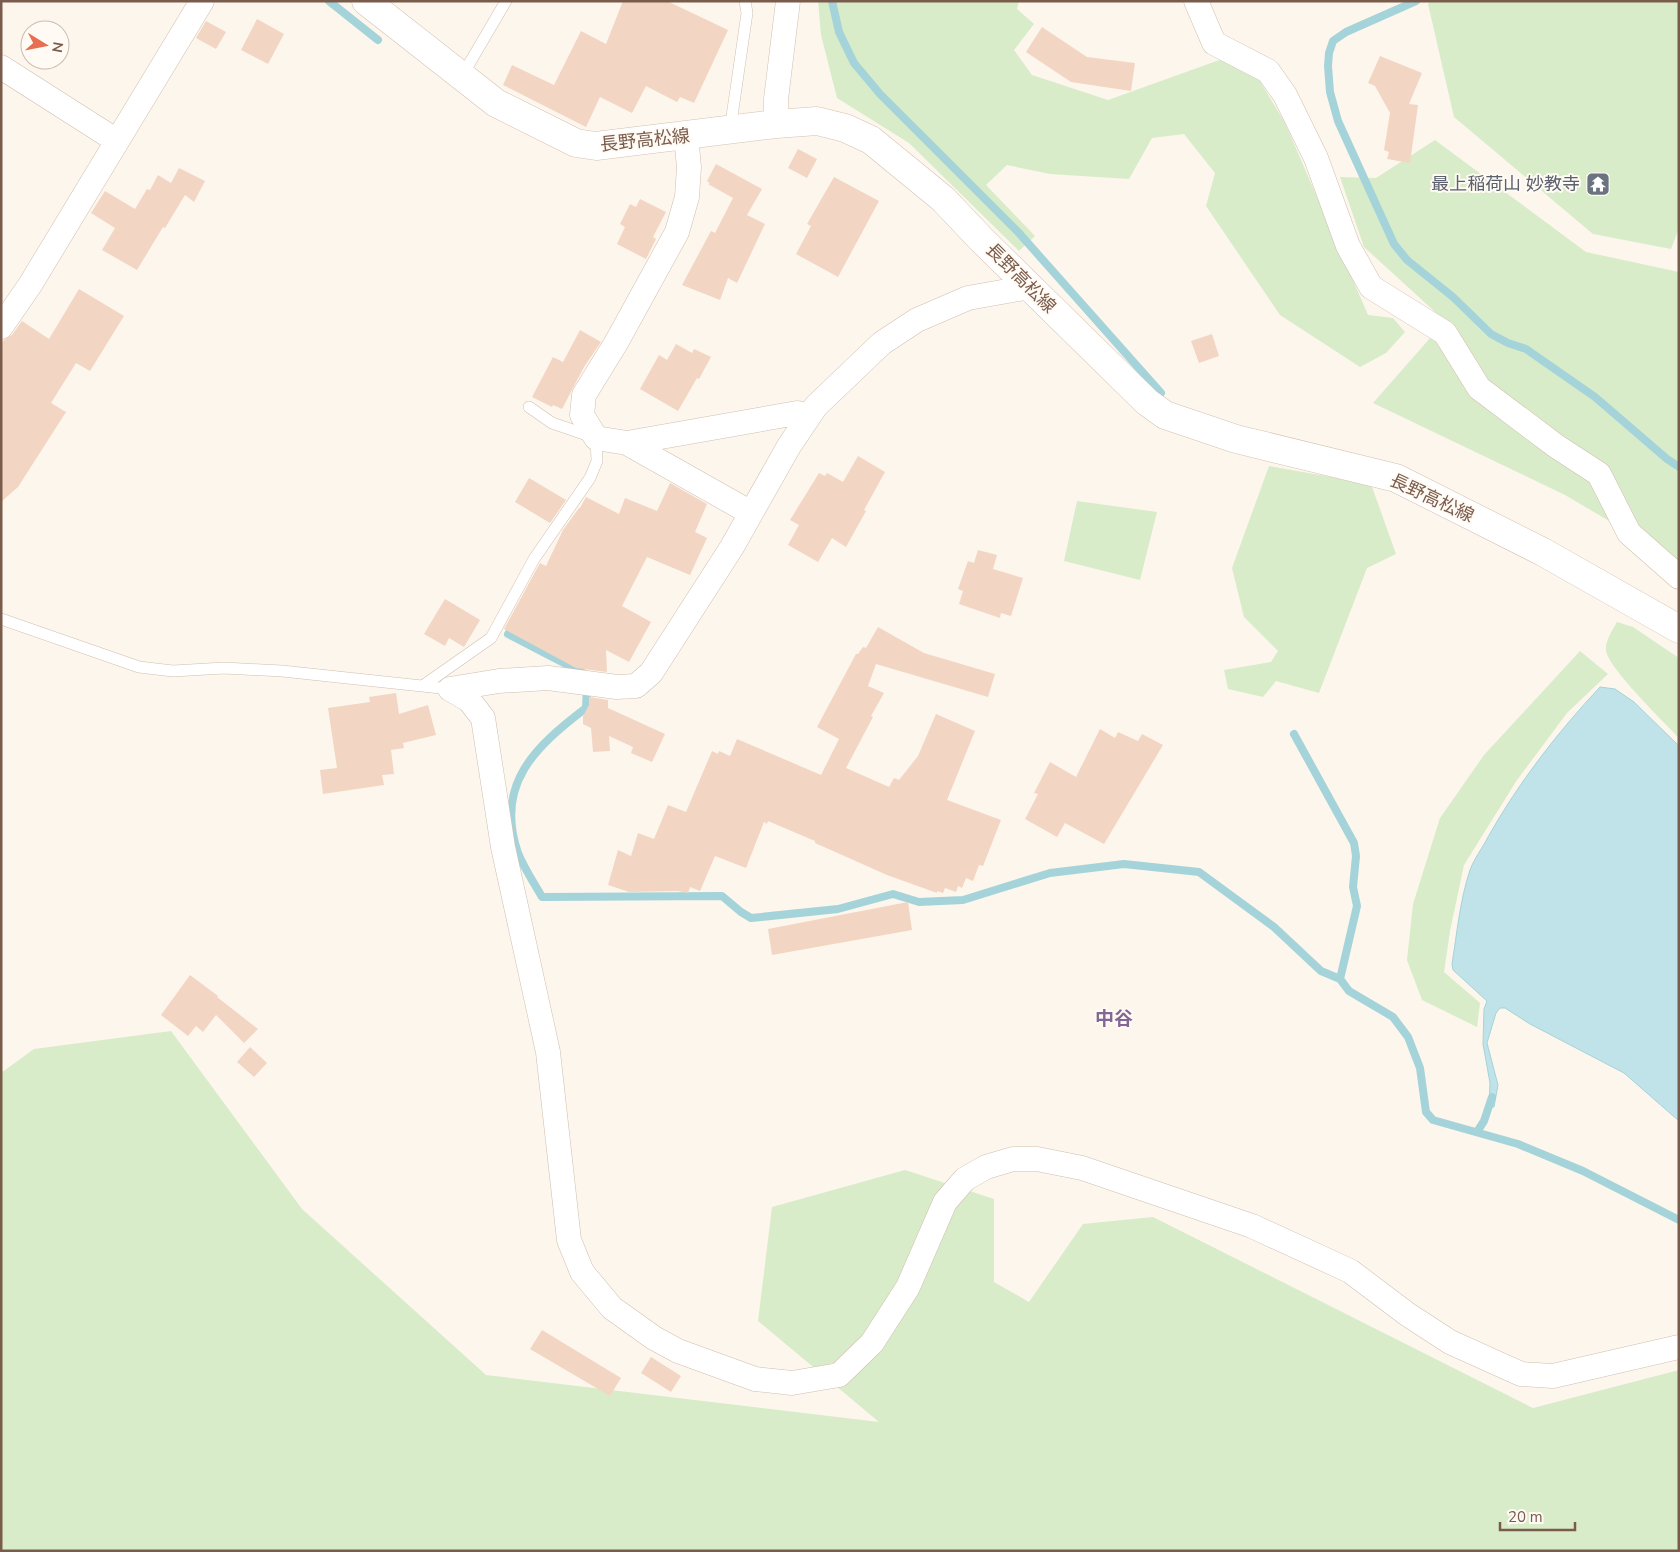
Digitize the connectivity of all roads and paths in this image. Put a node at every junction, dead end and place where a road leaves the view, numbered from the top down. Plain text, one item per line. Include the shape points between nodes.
1 (202, 1) edge
2 (366, 1) edge
3 (506, 1) edge
4 (745, 1) edge
5 (788, 1) edge
6 (1196, 1) edge
7 (1, 67) edge
8 (462, 76) junction
9 (776, 124) junction
10 (730, 130) junction
11 (686, 136) junction
12 (117, 140) junction
13 (1030, 287) junction
14 (1, 327) edge
15 (528, 407) dead end
16 (809, 416) junction
17 (596, 438) junction
18 (627, 443) junction
19 (751, 513) junction
20 (1679, 577) edge
21 (1, 619) edge
22 (1679, 628) edge
23 (424, 686) junction
24 (450, 689) junction
25 (1679, 1346) edge

1 - 12 street
2 - 8 main road, 長野高松線
3 - 8 lane
4 - 10 lane via 747,13
5 - 9 street
6 - 20 street via 1214,43 1268,71 1285,95 1316,158 1348,246 1371,287 1446,334 1479,388 1599,474 1629,533
7 - 12 street
8 - 11 main road, 長野高松線 via 496,103 576,143 596,146
9 - 10 main road, 長野高松線
9 - 13 main road, 長野高松線 via 818,121 845,128 871,140 943,199
10 - 11 main road, 長野高松線
11 - 17 street via 687,197 677,232 584,395 582,415
12 - 14 street via 30,285
13 - 16 street via 968,298 917,320 882,343
13 - 22 main road, 長野高松線 via 1147,402 1165,415 1236,439 1396,478 1543,552
15 - 17 lane via 552,423
16 - 18 street via 797,413
16 - 19 street
17 - 18 street
17 - 23 lane via 597,461 590,478 534,559 491,638
18 - 19 street
19 - 24 street via 651,673 636,686 617,687 548,678
21 - 23 lane via 140,667 173,671 224,668 282,671
23 - 24 lane
24 - 25 street via 469,700 484,718 503,847 548,1052 569,1240 582,1272 612,1308 678,1351 755,1379 792,1383 839,1375 872,1342 908,1287 945,1202 964,1179 986,1167 1013,1159 1036,1159 1082,1168 1252,1226 1350,1271 1450,1342 1521,1374 1553,1376

